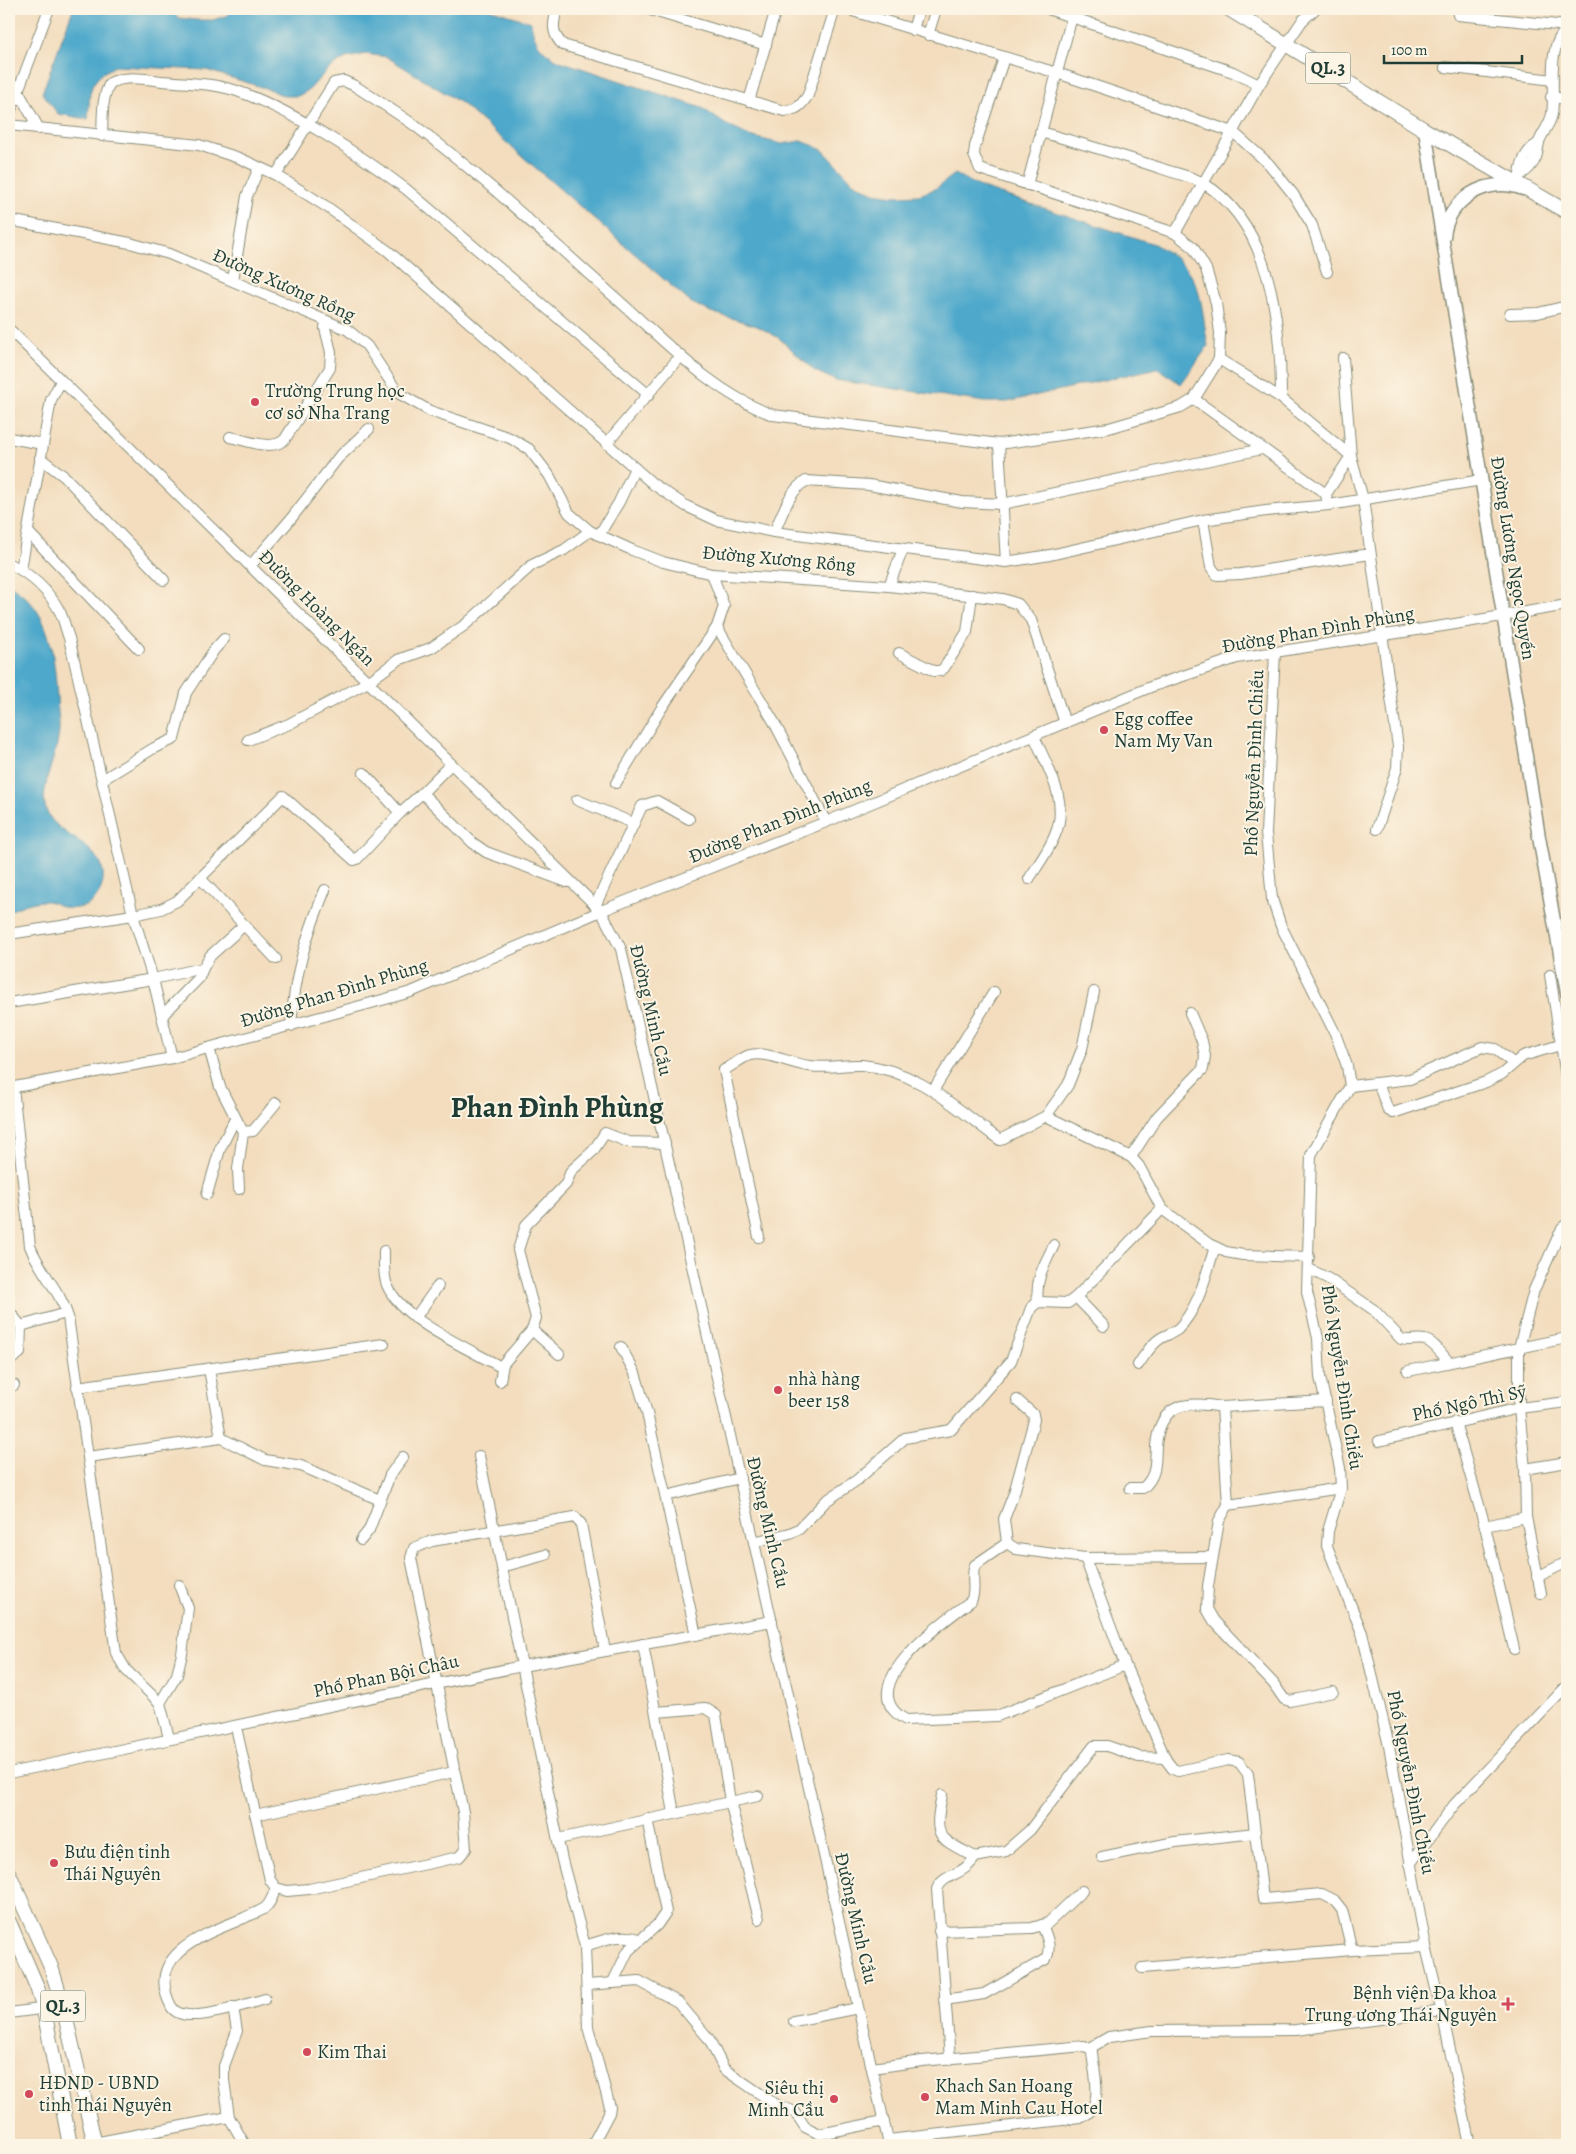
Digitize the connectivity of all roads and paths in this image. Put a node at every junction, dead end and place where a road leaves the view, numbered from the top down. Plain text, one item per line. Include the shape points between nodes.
1 (49, 9) edge
2 (557, 9) edge
3 (647, 9) edge
4 (776, 9) edge
5 (835, 9) edge
6 (846, 9) edge
7 (918, 9) edge
8 (936, 9) edge
9 (1048, 9) edge
10 (1229, 9) edge
11 (1315, 9) edge
12 (1073, 12) edge
13 (1458, 15) dead end
14 (1567, 27) edge
15 (912, 30) junction
16 (928, 35) junction
17 (1286, 43) junction
18 (766, 45) junction
19 (1004, 58) junction
20 (1445, 67) dead end
21 (1057, 74) junction
22 (1553, 80) junction
23 (1259, 85) junction
24 (18, 91) junction
25 (1551, 97) junction
26 (1567, 99) edge
27 (750, 101) junction
28 (9, 115) edge
29 (9, 125) edge
30 (307, 125) junction
31 (39, 129) junction
32 (1425, 130) junction
33 (1040, 132) junction
34 (1233, 132) junction
35 (102, 136) junction
36 (259, 168) junction
37 (276, 175) junction
38 (1517, 177) junction
39 (1202, 182) junction
40 (1027, 185) junction
41 (1532, 193) junction
42 (1567, 212) edge
43 (9, 220) edge
44 (1175, 233) junction
45 (1443, 247) junction
46 (1327, 272) dead end
47 (233, 280) junction
48 (1567, 306) edge
49 (1510, 314) dead end
50 (326, 321) junction
51 (9, 329) edge
52 (681, 355) junction
53 (1343, 358) dead end
54 (1219, 359) junction
55 (61, 381) junction
56 (648, 395) junction
57 (1281, 398) junction
58 (1194, 399) junction
59 (369, 429) dead end
60 (230, 437) dead end
61 (9, 438) edge
62 (607, 442) junction
63 (42, 444) junction
64 (998, 444) junction
65 (1262, 449) junction
66 (1351, 456) junction
67 (40, 458) junction
68 (635, 468) junction
69 (1482, 480) junction
70 (1326, 494) junction
71 (1362, 499) junction
72 (1002, 504) junction
73 (1329, 505) junction
74 (1203, 520) junction
75 (28, 532) junction
76 (774, 532) junction
77 (595, 533) junction
78 (903, 549) junction
79 (1370, 554) junction
80 (1006, 562) junction
81 (9, 564) edge
82 (250, 566) junction
83 (21, 569) junction
84 (712, 574) junction
85 (164, 580) dead end
86 (890, 586) junction
87 (972, 595) junction
88 (1567, 605) edge
89 (1503, 616) junction
90 (717, 627) junction
91 (1383, 636) junction
92 (224, 640) dead end
93 (139, 649) dead end
94 (899, 652) dead end
95 (1275, 652) junction
96 (368, 682) junction
97 (1065, 723) junction
98 (1034, 736) junction
99 (248, 740) dead end
100 (451, 764) junction
101 (364, 773) dead end
102 (102, 780) junction
103 (616, 783) dead end
104 (422, 793) junction
105 (577, 800) dead end
106 (400, 813) junction
107 (689, 819) dead end
108 (826, 822) junction
109 (633, 823) junction
110 (1377, 829) dead end
111 (200, 878) junction
112 (1029, 879) dead end
113 (570, 883) junction
114 (325, 890) dead end
115 (598, 908) junction
116 (134, 915) junction
117 (243, 926) junction
118 (9, 934) edge
119 (276, 959) dead end
120 (1565, 967) edge
121 (203, 968) junction
122 (1550, 975) dead end
123 (153, 979) junction
124 (994, 992) dead end
125 (1094, 992) dead end
126 (1567, 992) edge
127 (9, 1003) edge
128 (1190, 1013) dead end
129 (162, 1016) junction
130 (291, 1026) junction
131 (1564, 1044) edge
132 (209, 1048) junction
133 (172, 1058) junction
134 (1513, 1063) junction
135 (1567, 1082) edge
136 (1378, 1083) junction
137 (1350, 1086) junction
138 (11, 1087) edge
139 (934, 1089) junction
140 (276, 1103) dead end
141 (1046, 1116) junction
142 (235, 1119) junction
143 (243, 1132) junction
144 (664, 1143) junction
145 (1131, 1157) junction
146 (239, 1189) dead end
147 (207, 1194) dead end
148 (1162, 1209) junction
149 (1567, 1224) edge
150 (758, 1237) dead end
151 (1054, 1245) dead end
152 (1215, 1247) junction
153 (384, 1251) dead end
154 (1309, 1257) junction
155 (1309, 1269) junction
156 (438, 1286) dead end
157 (1076, 1297) junction
158 (1038, 1302) junction
159 (9, 1311) edge
160 (66, 1313) junction
161 (415, 1318) junction
162 (21, 1326) junction
163 (1104, 1326) dead end
164 (532, 1330) junction
165 (1567, 1338) edge
166 (384, 1344) dead end
167 (621, 1347) dead end
168 (1519, 1348) junction
169 (559, 1354) dead end
170 (9, 1361) edge
171 (1449, 1362) junction
172 (1138, 1365) dead end
173 (501, 1367) junction
174 (209, 1368) junction
175 (1408, 1371) dead end
176 (500, 1381) dead end
177 (77, 1387) junction
178 (1017, 1400) dead end
179 (1326, 1401) junction
180 (1567, 1402) edge
181 (1222, 1407) junction
182 (1519, 1408) junction
183 (1455, 1422) junction
184 (221, 1438) junction
185 (1379, 1441) dead end
186 (479, 1456) dead end
187 (88, 1457) junction
188 (403, 1457) dead end
189 (1567, 1462) edge
190 (1525, 1470) junction
191 (740, 1478) junction
192 (1130, 1488) dead end
193 (1341, 1488) junction
194 (666, 1496) junction
195 (380, 1500) junction
196 (1228, 1505) junction
197 (1526, 1517) junction
198 (1485, 1526) junction
199 (494, 1531) junction
200 (361, 1540) dead end
201 (754, 1542) junction
202 (1007, 1543) junction
203 (545, 1555) dead end
204 (1212, 1557) junction
205 (1085, 1558) junction
206 (1567, 1562) edge
207 (502, 1567) junction
208 (1538, 1578) junction
209 (179, 1585) dead end
210 (1541, 1593) dead end
211 (772, 1621) junction
212 (696, 1635) junction
213 (643, 1644) junction
214 (1514, 1649) dead end
215 (605, 1651) junction
216 (1125, 1665) junction
217 (522, 1666) junction
218 (437, 1683) junction
219 (1567, 1686) edge
220 (1333, 1692) dead end
221 (160, 1703) junction
222 (656, 1712) junction
223 (236, 1727) junction
224 (169, 1738) junction
225 (1165, 1758) junction
226 (454, 1772) junction
227 (9, 1773) edge
228 (942, 1795) dead end
229 (758, 1796) dead end
230 (730, 1801) junction
231 (674, 1813) junction
232 (255, 1815) junction
233 (647, 1819) junction
234 (1255, 1833) junction
235 (558, 1839) junction
236 (975, 1857) junction
237 (1102, 1858) dead end
238 (1410, 1864) junction
239 (9, 1874) edge
240 (276, 1888) junction
241 (1082, 1891) dead end
242 (758, 1919) dead end
243 (9, 1922) edge
244 (1042, 1925) junction
245 (939, 1931) junction
246 (640, 1938) junction
247 (585, 1946) junction
248 (1426, 1947) junction
249 (1352, 1950) junction
250 (1142, 1968) dead end
251 (613, 1982) junction
252 (587, 1984) junction
253 (265, 1999) dead end
254 (944, 2000) junction
255 (63, 2006) junction
256 (233, 2007) junction
257 (858, 2008) junction
258 (44, 2010) junction
259 (1442, 2011) junction
260 (9, 2013) edge
261 (794, 2021) dead end
262 (1090, 2048) junction
263 (950, 2058) junction
264 (872, 2068) junction
265 (229, 2117) junction
266 (884, 2121) junction
267 (889, 2142) edge
268 (95, 2144) edge
269 (70, 2145) edge
270 (246, 2145) edge
271 (592, 2145) edge
272 (1470, 2145) edge

1 - 24 street
2 - 27 street via 554,33 563,44
3 - 18 street
4 - 18 street
5 - 27 street via 802,105 795,110 784,111
6 - 15 street
7 - 15 street
8 - 16 street
9 - 12 street
10 - 17 highway, QL.3
11 - 17 street
12 - 21 street
12 - 23 street via 1233,72
13 - 14 street
14 - 22 street via 1557,43
15 - 16 street
16 - 19 street
17 - 23 street
17 - 32 highway, QL.3
18 - 27 street
19 - 21 street
19 - 40 street via 974,155 980,169
20 - 22 street
21 - 33 street
21 - 34 street
22 - 25 street
23 - 34 street
24 - 28 street
24 - 31 street
25 - 26 street
25 - 38 street via 1552,113 1539,143 1532,147 1521,163
29 - 31 street
30 - 35 street via 260,100 233,90 196,83 124,78 110,83 106,89
30 - 37 street
30 - 52 street via 334,83 344,81 355,86 417,127 470,170
30 - 56 street via 406,189
31 - 35 street
32 - 38 highway, QL.3
32 - 45 main road, Đường Lương Ngọc Quyến
33 - 39 street
33 - 40 street
34 - 39 street
34 - 46 street via 1269,164 1293,194 1312,225
35 - 36 street via 199,145
36 - 37 street
36 - 47 street via 247,196
37 - 62 street via 388,251
38 - 41 highway, QL.3
39 - 44 street
39 - 57 street via 1226,201 1252,234 1266,270 1281,364
40 - 44 street
41 - 42 highway, QL.3
41 - 45 main road via 1514,186 1496,185 1478,190 1462,200 1451,213 1444,229
43 - 47 street, Đường Xương Rồng via 130,243 169,254
44 - 54 street via 1193,247 1206,269 1217,310
45 - 69 main road, Đường Lương Ngọc Quyến
47 - 50 street, Đường Xương Rồng
48 - 49 street via 1538,313
50 - 60 street via 332,352 330,368 285,439 277,445 270,445
50 - 77 street, Đường Xương Rồng via 367,346 390,384 410,402 510,438 529,449 549,474 569,513
51 - 55 street, Đường Hoàng Ngân
52 - 56 street
52 - 64 street via 749,406 772,415
53 - 66 street
54 - 57 street
54 - 58 street
55 - 63 street via 51,400
55 - 82 street, Đường Hoàng Ngân
56 - 62 street
57 - 66 street
58 - 64 street via 1181,407 1109,428
58 - 65 street
59 - 82 street via 338,458
61 - 63 street
62 - 68 street
63 - 67 street
64 - 72 street
65 - 70 street
65 - 72 street
66 - 70 street
66 - 71 street
67 - 75 street
67 - 85 street via 65,477
68 - 76 street via 653,484 702,514
68 - 77 street via 619,502
69 - 71 street
69 - 89 main road, Đường Lương Ngọc Quyến
70 - 73 street
71 - 73 street
71 - 79 street
72 - 76 street via 962,502 869,485 806,481 786,505
72 - 80 street
73 - 74 street
74 - 79 street via 1211,567 1217,575
74 - 80 street
75 - 83 street
75 - 93 street
76 - 78 street
77 - 84 street, Đường Xương Rồng via 663,562
77 - 96 street via 532,565 454,633 431,648 389,665
78 - 80 street
78 - 86 street
79 - 91 street
81 - 83 street
82 - 96 street, Đường Hoàng Ngân
83 - 102 street via 43,588 60,612
84 - 86 street, Đường Xương Rồng
84 - 90 street via 724,606
86 - 87 street, Đường Xương Rồng
87 - 94 street via 967,632 944,668 934,671
87 - 97 street, Đường Xương Rồng via 1018,604 1031,620
88 - 89 street, Đường Phan Đình Phùng
89 - 91 street, Đường Phan Đình Phùng
89 - 120 main road, Đường Lương Ngọc Quyến
90 - 103 street
90 - 108 street via 774,722
91 - 95 street, Đường Phan Đình Phùng
91 - 110 street via 1398,768
92 - 102 street via 186,693 174,739
95 - 97 street, Đường Phan Đình Phùng via 1229,661 1153,686
95 - 137 street, Phố Nguyễn Đình Chiểu via 1266,833 1272,899 1281,926 1335,1033 1347,1066
96 - 99 street via 289,724
96 - 100 street, Đường Hoàng Ngân
97 - 98 street, Đường Phan Đình Phùng
98 - 108 street, Đường Phan Đình Phùng
98 - 112 street via 1057,790 1060,806 1055,836
100 - 104 street
100 - 113 street, Đường Hoàng Ngân
101 - 106 street
102 - 116 street
104 - 106 street
104 - 113 street via 486,852
105 - 109 street
106 - 111 street via 354,860 283,796
107 - 109 street via 657,800 642,806
108 - 115 street, Đường Phan Đình Phùng
109 - 115 street
111 - 116 street via 170,906
111 - 117 street
113 - 115 street, Đường Hoàng Ngân
114 - 130 street via 300,957
115 - 130 street, Đường Phan Đình Phùng via 411,992
115 - 144 street, Đường Minh Cầu via 621,948
116 - 118 street
116 - 123 street
117 - 119 street
117 - 121 street via 210,956
120 - 126 main road, Đường Lương Ngọc Quyến
121 - 123 street
121 - 129 street via 200,978
122 - 131 street
123 - 127 street
123 - 129 street
124 - 139 street
125 - 141 street via 1082,1049 1068,1085
128 - 145 street via 1202,1041 1203,1069 1157,1117
129 - 133 street
130 - 132 street, Đường Phan Đình Phùng
131 - 134 street via 1523,1056
131 - 135 street
132 - 133 street, Đường Phan Đình Phùng
132 - 142 street via 220,1087
133 - 138 street, Đường Phan Đình Phùng
134 - 136 street via 1495,1049 1482,1047 1410,1079
134 - 136 street via 1502,1074 1486,1082 1393,1113 1388,1110
136 - 137 street
137 - 154 street, Phố Nguyễn Đình Chiểu via 1311,1155
138 - 160 street via 30,1246 38,1264 61,1297
139 - 141 street via 1000,1140
139 - 150 street via 894,1072 862,1066 810,1066 763,1054 749,1055 724,1070
140 - 143 street via 253,1131
141 - 145 street
142 - 143 street
142 - 147 street via 220,1149
143 - 146 street
144 - 164 street via 628,1142 605,1133 593,1151 571,1171 566,1184 526,1225 518,1250 536,1312
144 - 191 street, Đường Minh Cầu
145 - 148 street
148 - 152 street
148 - 157 street
149 - 168 street via 1562,1228 1534,1290
151 - 158 street via 1039,1273
152 - 154 street via 1243,1255
152 - 172 street via 1187,1317 1177,1329 1160,1338
153 - 161 street via 386,1284 391,1294
154 - 155 street, Phố Nguyễn Đình Chiểu
155 - 171 street via 1374,1310 1401,1339 1430,1342
155 - 179 street, Phố Nguyễn Đình Chiểu via 1307,1292 1318,1338 1320,1378
156 - 161 street
157 - 158 street via 1068,1302
157 - 163 street
158 - 201 street via 1031,1308 1011,1361 951,1430 905,1438 857,1480 826,1501 799,1529
159 - 162 street
160 - 162 street
160 - 177 street
161 - 173 street
162 - 170 street via 20,1353
164 - 169 street
164 - 173 street
165 - 168 street
166 - 174 street
167 - 194 street via 635,1373
168 - 171 street
168 - 182 street
171 - 175 street
173 - 176 street
174 - 177 street
174 - 184 street
177 - 187 street
178 - 202 street via 1033,1414 1034,1420 1004,1519
179 - 181 street
179 - 193 street, Phố Nguyễn Đình Chiểu
180 - 182 street, Phố Ngô Thì Sỹ
181 - 192 street via 1202,1404 1173,1409 1158,1432 1155,1469 1149,1483 1143,1488
181 - 196 street
182 - 183 street, Phố Ngô Thì Sỹ
182 - 190 street
183 - 185 street, Phố Ngô Thì Sỹ
183 - 198 street
184 - 187 street
184 - 195 street via 265,1460 301,1466
186 - 199 street
187 - 221 street via 116,1652 126,1670
188 - 195 street via 390,1475
189 - 190 street
190 - 197 street
191 - 194 street
191 - 201 street, Đường Minh Cầu
193 - 196 street
193 - 238 street, Phố Nguyễn Đình Chiểu via 1328,1531 1327,1546 1362,1633 1389,1746
194 - 212 street
195 - 200 street via 369,1530
196 - 204 street via 1218,1521
197 - 198 street
197 - 208 street
198 - 214 street
199 - 207 street
199 - 215 street via 571,1516 580,1521
199 - 218 street via 418,1544 412,1550
201 - 211 street, Đường Minh Cầu
202 - 205 street via 1016,1549
202 - 216 street via 975,1565 971,1601 905,1655 893,1674 888,1687 889,1699 898,1716 906,1720 997,1716
203 - 207 street
204 - 205 street
204 - 220 street via 1207,1609 1214,1621 1284,1699 1290,1701
205 - 216 street
206 - 208 street
207 - 217 street
208 - 210 street
209 - 221 street via 188,1608 182,1654 177,1675
211 - 212 street, Phố Phan Bội Châu
211 - 257 street, Đường Minh Cầu
212 - 213 street, Phố Phan Bội Châu
213 - 215 street, Phố Phan Bội Châu
213 - 222 street
215 - 217 street, Phố Phan Bội Châu
216 - 225 street
217 - 218 street, Phố Phan Bội Châu
217 - 235 street
218 - 223 street, Phố Phan Bội Châu
218 - 226 street
219 - 238 street via 1454,1806
221 - 224 street
222 - 230 street via 705,1708 714,1712
222 - 231 street
223 - 224 street, Phố Phan Bội Châu
223 - 232 street
224 - 227 street, Phố Phan Bội Châu
225 - 234 street via 1178,1771 1228,1760 1239,1762 1248,1774
225 - 236 street via 1139,1757 1108,1746 1094,1746 1030,1830 1006,1851
226 - 232 street
226 - 240 street via 467,1840 466,1849 459,1857 309,1889
228 - 236 street via 938,1819 942,1839
229 - 230 street
230 - 231 street
230 - 242 street
231 - 233 street
232 - 240 street via 270,1880
233 - 235 street
233 - 246 street via 666,1912
234 - 237 street via 1175,1842
234 - 249 street via 1263,1899 1322,1894 1334,1900 1342,1910
235 - 247 street
236 - 245 street via 967,1868 945,1879 937,1889
238 - 248 street, Phố Nguyễn Đình Chiểu
239 - 255 highway, QL.3 via 51,1967
240 - 256 street via 264,1908 177,1952 165,1970 166,1992 174,2012 182,2016 197,2016
241 - 244 street via 1060,1913
243 - 258 highway, QL.3
244 - 245 street
244 - 254 street via 1050,1951 1046,1959 984,1994
245 - 254 street
246 - 247 street via 628,1935 614,1937
246 - 251 street via 628,1951
247 - 252 street
248 - 249 street
248 - 259 street, Phố Nguyễn Đình Chiểu
249 - 250 street
251 - 252 street
251 - 266 street via 639,1982 678,2002 709,2039 724,2069 775,2104 795,2112 811,2132 820,2134
252 - 271 street via 588,2027 610,2107
253 - 256 street
254 - 263 street
255 - 258 street
255 - 268 highway, QL.3
256 - 265 street via 237,2031 224,2066
257 - 261 street
257 - 264 street, Đường Minh Cầu
258 - 260 street
258 - 269 highway, QL.3
259 - 262 street via 1296,2030 1152,2031 1109,2037
259 - 272 street, Phố Nguyễn Đình Chiểu
262 - 263 street
262 - 267 street via 1097,2101 1089,2114 1080,2118
263 - 264 street
264 - 266 street, Đường Minh Cầu
265 - 268 street
265 - 270 street
266 - 267 street, Đường Minh Cầu

